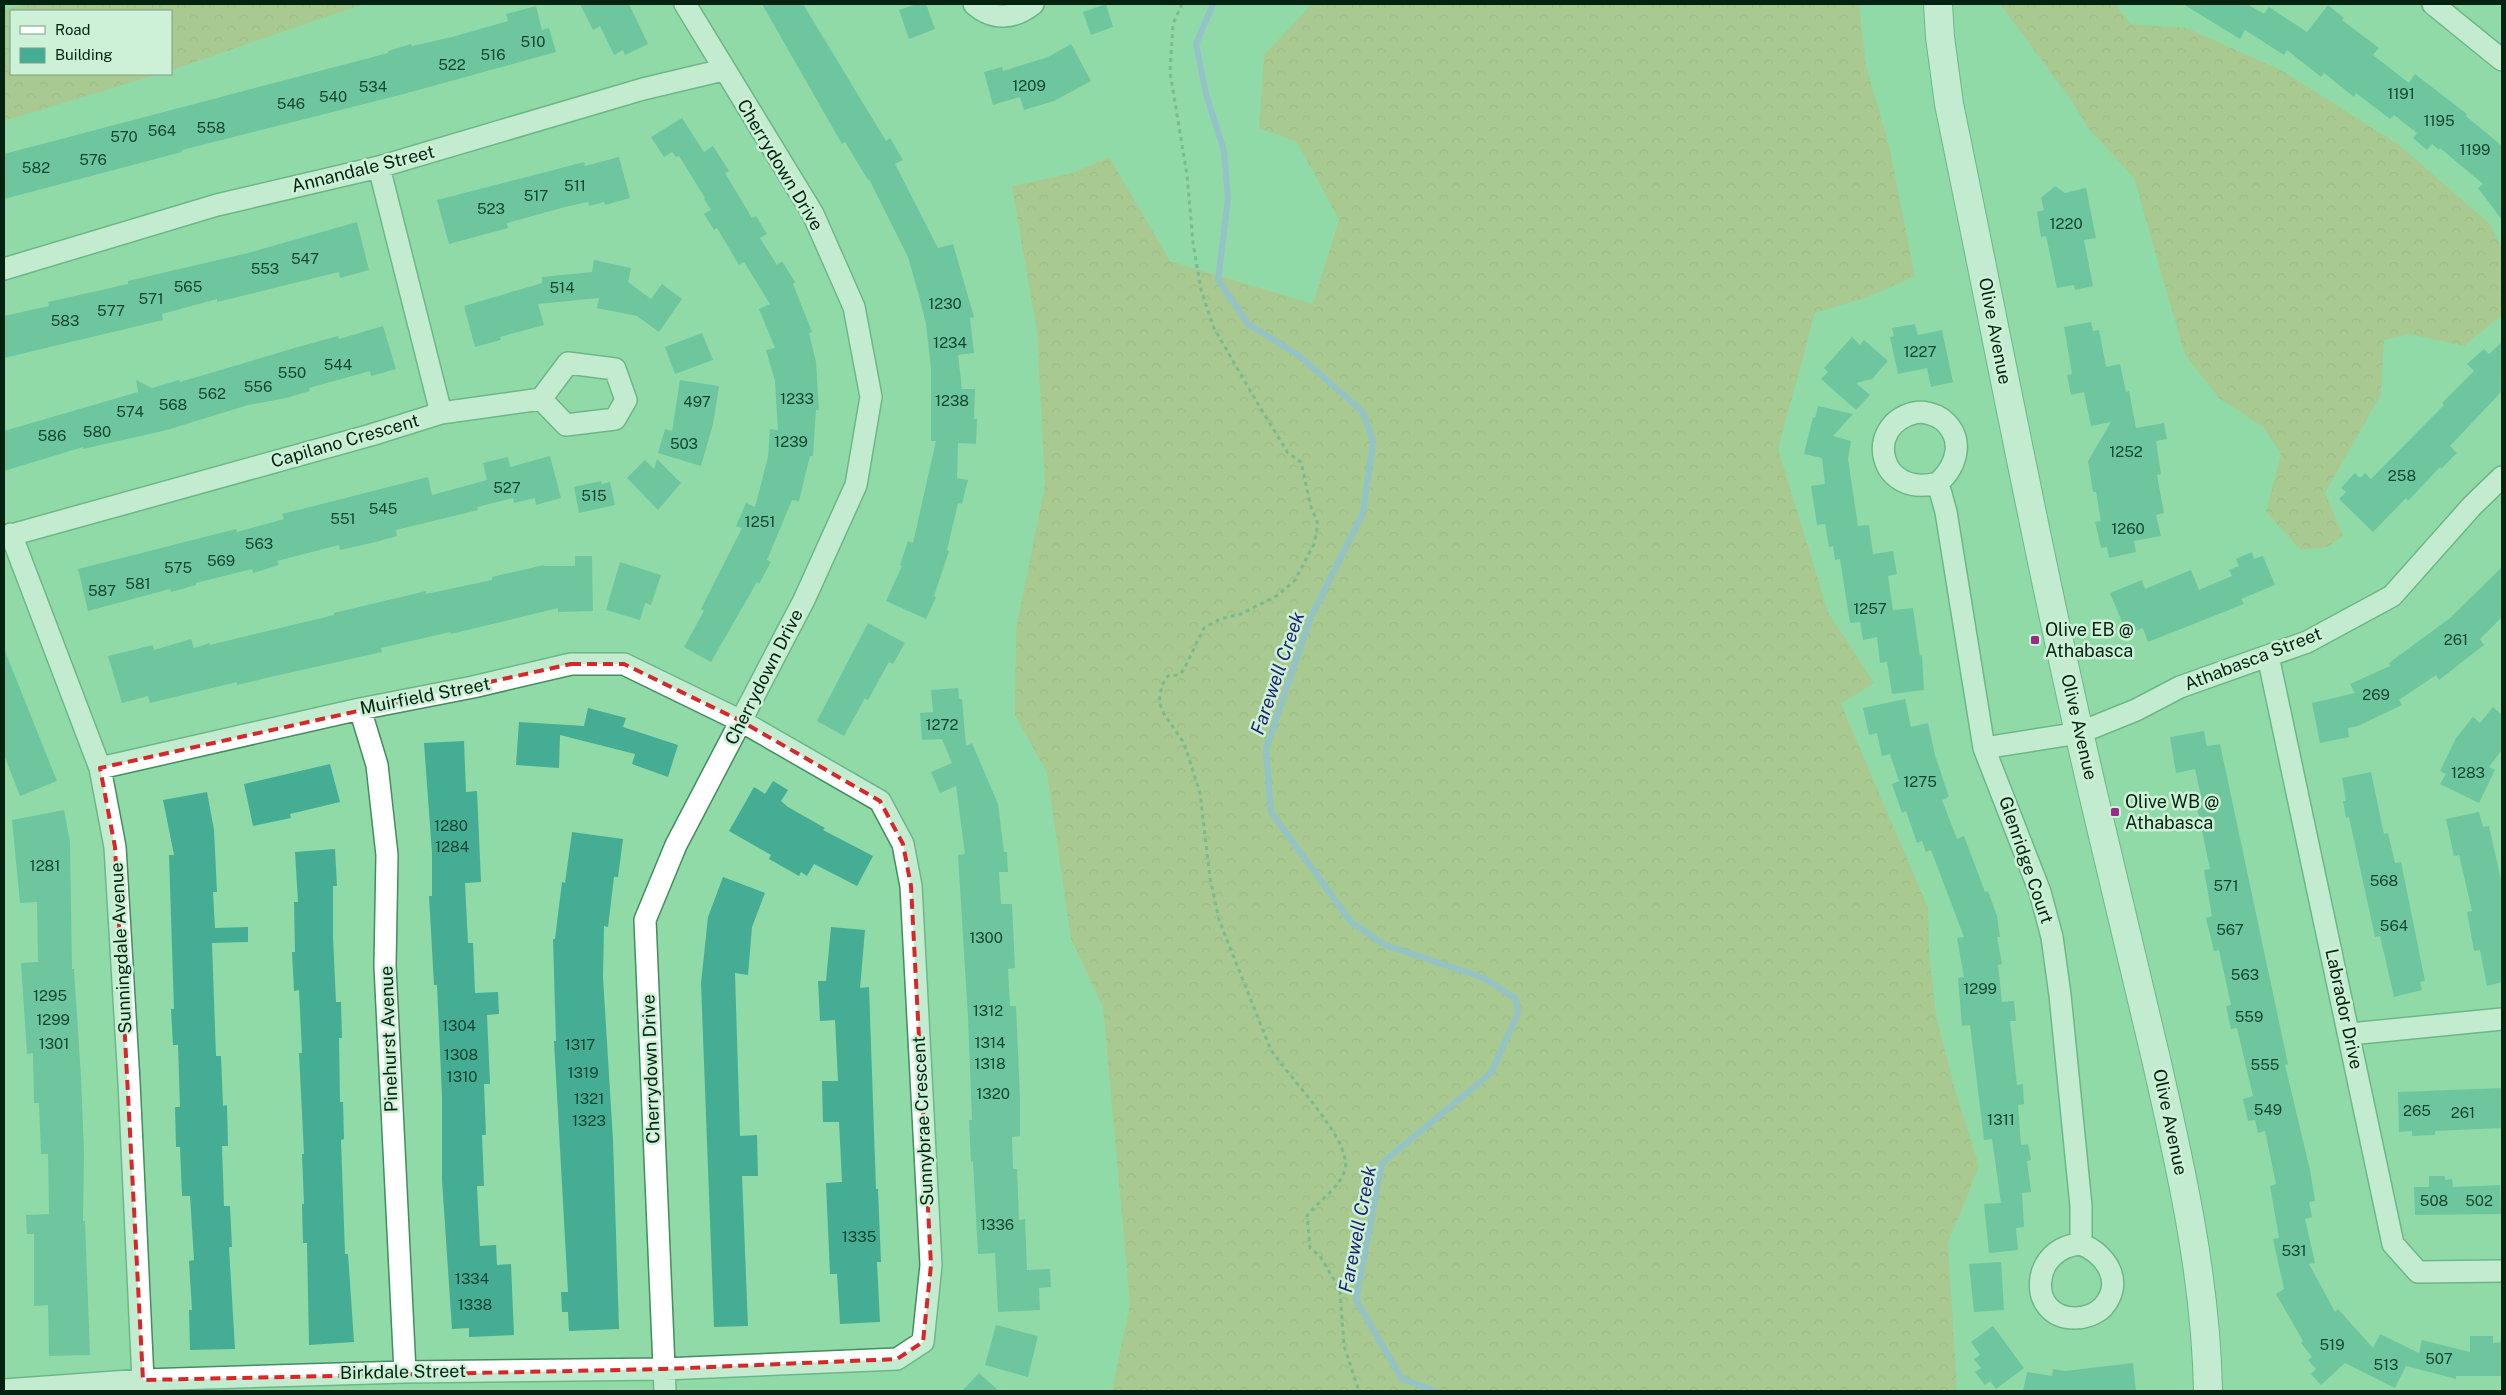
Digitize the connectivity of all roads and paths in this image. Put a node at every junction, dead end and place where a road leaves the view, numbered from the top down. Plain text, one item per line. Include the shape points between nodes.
1 (685, 4) edge
2 (974, 4) edge
3 (1032, 4) edge
4 (1182, 4) edge
5 (1938, 4) edge
6 (2433, 4) edge
7 (2502, 60) edge
8 (723, 70) junction
9 (379, 167) junction
10 (4, 269) edge
11 (541, 399) dead end
12 (441, 413) junction
13 (2502, 478) edge
14 (1938, 482) dead end
15 (7, 535) edge
16 (2268, 656) junction
17 (360, 709) junction
18 (742, 721) junction
19 (2079, 733) junction
20 (1984, 748) junction
21 (100, 768) junction
22 (2502, 1019) edge
23 (2350, 1034) junction
24 (2081, 1244) dead end
25 (2502, 1271) edge
26 (664, 1369) junction
27 (405, 1372) junction
28 (143, 1380) junction
29 (4, 1390) edge
30 (665, 1391) edge
31 (1359, 1391) edge
32 (2208, 1391) edge

1 - 8 street, Cherrydown Drive
2 - 3 street via 986,13 998,16 1016,14
4 - 31 path via 1173,24 1170,72 1201,290 1214,328 1255,399 1288,453 1301,462 1318,524 1314,544 1295,580 1278,595 1204,628 1183,671 1168,676 1162,685 1159,702 1184,743 1200,793 1210,878 1219,920 1270,1048 1322,1112 1344,1151 1346,1168 1340,1179 1306,1216 1310,1248 1320,1256 1340,1290 1344,1346
5 - 19 main road, Olive Avenue via 1949,104
6 - 7 street
8 - 9 street, Annandale Street
8 - 18 street, Cherrydown Drive via 813,214 854,307 871,397 856,485 804,600
9 - 10 street, Annandale Street via 217,205
9 - 12 street, Capilano Crescent
11 - 12 street
12 - 15 street, Capilano Crescent
13 - 16 street, Athabasca Street via 2472,506 2392,596 2308,642
14 - 20 street, Glenridge Court via 1946,512
15 - 21 street, Sunningdale Avenue
16 - 19 street, Athabasca Street via 2180,687 2136,710
16 - 23 street, Labrador Drive
17 - 18 street, Muirfield Street via 571,664 624,664
17 - 21 street, Muirfield Street
17 - 27 street, Pinehurst Avenue via 377,765 387,855 385,966
18 - 26 street, Cherrydown Drive via 676,845 645,920
18 - 26 street, Sunnybrae Crescent via 880,801 903,844 911,886 931,1265 923,1342 898,1359
19 - 20 street, Athabasca Street
19 - 32 main road, Olive Avenue via 2190,1219
20 - 24 street, Glenridge Court via 2040,892 2052,937 2080,1196
21 - 28 street, Sunningdale Avenue via 115,847
22 - 23 street
23 - 25 street, Labrador Drive via 2393,1244 2418,1272
26 - 27 street, Birkdale Street
26 - 30 street, Cherrydown Drive
27 - 28 street, Birkdale Street
28 - 29 street, Birkdale Street

